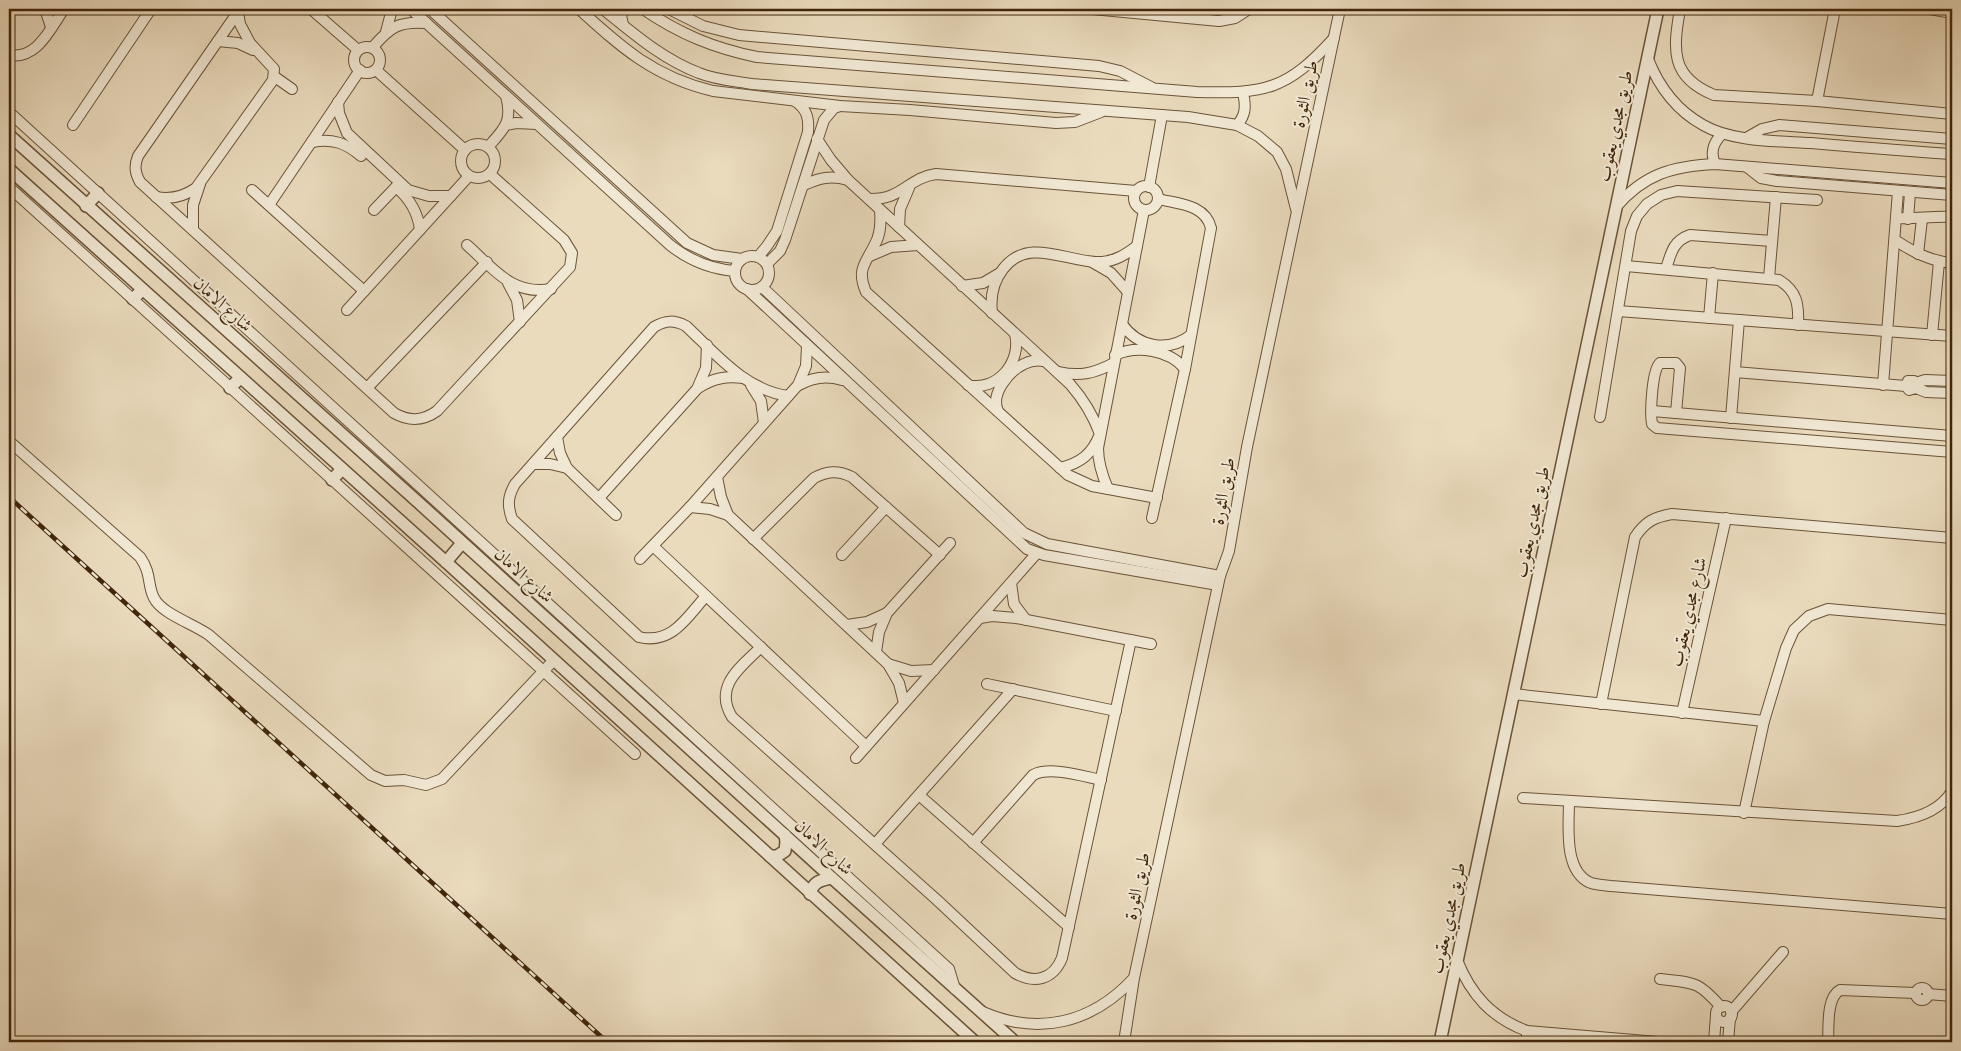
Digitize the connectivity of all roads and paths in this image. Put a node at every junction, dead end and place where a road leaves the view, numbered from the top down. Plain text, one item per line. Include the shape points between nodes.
1 (45, 9) edge
2 (64, 9) edge
3 (151, 9) edge
4 (311, 9) edge
5 (392, 9) edge
6 (411, 9) edge
7 (430, 9) edge
8 (579, 9) edge
9 (602, 9) edge
10 (624, 9) edge
11 (643, 9) edge
12 (669, 9) edge
13 (1092, 9) edge
14 (1249, 9) edge
15 (1340, 9) edge
16 (1658, 9) edge
17 (1680, 9) edge
18 (1836, 9) edge
19 (1930, 9) edge
20 (239, 10) edge
21 (1952, 13) edge
22 (426, 23) junction
23 (623, 25) junction
24 (51, 27) junction
25 (386, 32) junction
26 (1334, 38) junction
27 (218, 41) junction
28 (373, 47) junction
29 (358, 50) junction
30 (256, 52) junction
31 (9, 55) edge
32 (1648, 59) junction
33 (360, 70) junction
34 (376, 70) junction
35 (275, 77) junction
36 (752, 84) junction
37 (292, 89) dead end
38 (1154, 89) junction
39 (1243, 93) junction
40 (506, 96) junction
41 (752, 96) junction
42 (910, 96) junction
43 (795, 101) junction
44 (1816, 101) junction
45 (338, 102) junction
46 (840, 106) junction
47 (910, 110) junction
48 (1103, 111) junction
49 (9, 112) edge
50 (1952, 114) edge
51 (1162, 115) junction
52 (537, 124) junction
53 (73, 125) dead end
54 (1237, 125) junction
55 (506, 126) junction
56 (1722, 134) junction
57 (9, 135) edge
58 (1748, 137) junction
59 (817, 139) junction
60 (1952, 139) edge
61 (312, 142) junction
62 (488, 147) junction
63 (465, 150) junction
64 (1952, 154) edge
65 (1715, 164) junction
66 (1747, 167) junction
67 (9, 169) edge
68 (490, 174) junction
69 (470, 176) junction
70 (848, 180) junction
71 (201, 181) junction
72 (1952, 183) edge
73 (911, 184) junction
74 (804, 185) junction
75 (9, 187) edge
76 (396, 187) junction
77 (1148, 187) junction
78 (252, 190) dead end
79 (1136, 191) junction
80 (1898, 192) junction
81 (1910, 192) junction
82 (98, 193) junction
83 (1952, 195) edge
84 (451, 196) junction
85 (156, 197) junction
86 (1776, 197) junction
87 (869, 199) junction
88 (1158, 199) junction
89 (1816, 200) dead end
90 (269, 205) junction
91 (86, 206) junction
92 (1616, 207) junction
93 (374, 210) dead end
94 (880, 210) junction
95 (1144, 210) junction
96 (1297, 213) junction
97 (1952, 217) edge
98 (1896, 218) junction
99 (1908, 219) junction
100 (1922, 219) junction
101 (899, 227) junction
102 (192, 230) junction
103 (420, 230) junction
104 (1895, 240) junction
105 (1772, 241) junction
106 (467, 245) dead end
107 (918, 245) junction
108 (1137, 246) junction
109 (1918, 254) junction
110 (758, 256) junction
111 (867, 258) junction
112 (742, 259) junction
113 (1089, 261) junction
114 (487, 262) junction
115 (1940, 262) junction
116 (1952, 263) edge
117 (767, 264) junction
118 (1626, 266) junction
119 (1666, 269) junction
120 (735, 271) junction
121 (1001, 272) junction
122 (1713, 273) junction
123 (1769, 278) junction
124 (506, 280) junction
125 (962, 286) junction
126 (762, 287) junction
127 (551, 289) junction
128 (746, 289) junction
129 (142, 290) junction
130 (364, 292) junction
131 (1128, 292) junction
132 (132, 299) junction
133 (347, 310) dead end
134 (1618, 311) junction
135 (992, 313) junction
136 (1709, 318) junction
137 (1739, 320) junction
138 (520, 322) junction
139 (1122, 324) junction
140 (1798, 324) junction
141 (1887, 331) junction
142 (1015, 334) junction
143 (1932, 335) junction
144 (1192, 336) junction
145 (1952, 336) edge
146 (707, 345) junction
147 (807, 346) junction
148 (1115, 359) junction
149 (1043, 361) junction
150 (1185, 369) junction
151 (1055, 372) junction
152 (1735, 372) junction
153 (240, 378) junction
154 (746, 380) junction
155 (845, 381) junction
156 (1952, 381) edge
157 (1883, 384) junction
158 (798, 385) junction
159 (968, 385) junction
160 (1913, 386) junction
161 (230, 388) junction
162 (367, 388) junction
163 (697, 389) junction
164 (1952, 393) edge
165 (788, 396) junction
166 (1652, 411) junction
167 (999, 412) junction
168 (1676, 413) junction
169 (1600, 417) dead end
170 (1731, 418) junction
171 (764, 423) junction
172 (1100, 434) junction
173 (1952, 436) edge
174 (556, 437) junction
175 (9, 441) edge
176 (1952, 452) edge
177 (533, 464) junction
178 (567, 468) junction
179 (1060, 468) junction
180 (342, 469) junction
181 (717, 477) junction
182 (332, 480) junction
183 (1108, 489) junction
184 (428, 494) junction
185 (598, 498) junction
186 (1156, 498) junction
187 (420, 503) junction
188 (690, 507) junction
189 (886, 508) junction
190 (616, 515) dead end
191 (728, 515) junction
192 (1152, 518) dead end
193 (1726, 518) junction
194 (753, 538) junction
195 (1952, 538) edge
196 (462, 543) junction
197 (950, 543) dead end
198 (653, 546) junction
199 (1037, 553) junction
200 (940, 554) junction
201 (842, 555) dead end
202 (640, 559) dead end
203 (446, 562) junction
204 (1219, 581) junction
205 (1010, 583) junction
206 (706, 596) junction
207 (887, 614) junction
208 (980, 618) junction
209 (1952, 620) edge
210 (1027, 621) junction
211 (847, 625) junction
212 (1131, 640) junction
213 (1151, 644) dead end
214 (760, 647) junction
215 (876, 652) junction
216 (554, 660) junction
217 (888, 664) junction
218 (934, 670) junction
219 (543, 671) junction
220 (987, 684) dead end
221 (1013, 689) junction
222 (637, 692) junction
223 (1513, 694) junction
224 (904, 703) junction
225 (1601, 704) junction
226 (1116, 711) junction
227 (1682, 713) junction
228 (1764, 721) junction
229 (866, 746) junction
230 (635, 754) dead end
231 (856, 758) dead end
232 (1101, 780) junction
233 (1952, 791) edge
234 (919, 795) junction
235 (1524, 798) dead end
236 (1569, 802) junction
237 (1744, 813) junction
238 (785, 835) junction
239 (973, 843) junction
240 (875, 844) junction
241 (770, 856) junction
242 (832, 878) junction
243 (810, 894) junction
244 (1952, 914) edge
245 (1069, 928) junction
246 (1783, 952) dead end
247 (1457, 960) junction
248 (1134, 978) junction
249 (1660, 979) dead end
250 (955, 989) junction
251 (1952, 996) edge
252 (1718, 1011) junction
253 (983, 1012) junction
254 (1731, 1015) junction
255 (1527, 1037) edge
256 (975, 1042) edge
257 (1015, 1042) edge
258 (1124, 1042) edge
259 (1440, 1042) edge
260 (1658, 1042) edge
261 (1714, 1042) edge
262 (1728, 1042) edge
263 (1828, 1042) edge

1 - 24 street
2 - 24 street
3 - 53 street
4 - 29 street
5 - 25 street
6 - 22 street
7 - 112 street via 682,238 713,255
8 - 41 street via 620,46 667,76 696,87
9 - 23 street
10 - 23 street via 621,15
11 - 38 street via 696,40 756,57
12 - 38 street via 703,26 739,35 1110,68
13 - 14 street via 1219,21 1235,18
15 - 26 street, طريق الثورة
16 - 32 street, طريق مجدي يعقوب
17 - 44 street via 1675,44 1677,58 1682,70 1702,90 1723,96
18 - 44 street
19 - 21 street
20 - 27 street
20 - 30 street via 244,34
22 - 25 street via 405,23
22 - 40 street
23 - 36 street via 645,44 700,74
24 - 31 street via 34,50 26,55
25 - 28 street
26 - 39 street via 1300,72 1278,84
26 - 96 street, طريق الثورة
27 - 30 street via 238,43
27 - 85 street via 136,162 140,182
28 - 29 street
28 - 34 street via 380,56
29 - 33 street via 354,63
30 - 35 street via 272,65
32 - 56 street via 1655,76 1676,104 1703,126
32 - 92 street, طريق مجدي يعقوب
33 - 34 street via 366,73
33 - 45 street
34 - 63 street
35 - 37 street
35 - 71 street
36 - 41 street
36 - 42 street
38 - 39 street
39 - 54 street via 1246,108
40 - 52 street
40 - 55 street via 509,116
41 - 43 street
42 - 47 street
42 - 48 street
43 - 46 street
43 - 110 street via 803,106 809,119 808,132 777,231
44 - 50 street
45 - 61 street
45 - 84 street via 347,133 408,190 429,196
46 - 47 street
46 - 59 street via 824,120
47 - 48 street via 1056,124 1084,120
48 - 51 street
49 - 82 street
51 - 54 street
51 - 77 street
52 - 55 street
52 - 120 street via 681,254 718,270
54 - 96 street via 1258,136 1277,152 1286,169
55 - 62 street
56 - 58 street
56 - 65 street via 1714,142
57 - 91 street, شارع الامان
58 - 60 street via 1779,125
58 - 64 street
59 - 70 street
59 - 74 street
61 - 76 street via 332,140 347,145
61 - 90 street
62 - 63 street via 476,144
62 - 68 street via 495,156 494,169
63 - 69 street via 461,162
65 - 66 street
65 - 92 street via 1677,167 1657,174 1628,192
66 - 72 street
66 - 80 street via 1769,180
67 - 129 street
68 - 69 street via 480,178
68 - 127 street via 569,246 572,253 570,267
69 - 84 street
70 - 74 street via 825,177
70 - 87 street
71 - 85 street via 196,188 181,196
71 - 102 street via 193,205
73 - 79 street via 919,178 936,174
73 - 87 street via 896,194
73 - 101 street via 902,200
74 - 117 street via 780,251
75 - 132 street
76 - 93 street
76 - 103 street via 410,201
77 - 79 street
77 - 88 street via 1155,191
78 - 90 street
79 - 95 street via 1134,201
80 - 81 street
80 - 98 street
81 - 83 street
81 - 99 street
82 - 91 street
82 - 184 street
84 - 103 street
85 - 102 street
86 - 89 street
86 - 105 street
86 - 118 street via 1685,190 1661,195 1637,216
87 - 94 street
88 - 95 street via 1152,208
88 - 144 street via 1197,209 1207,216 1211,228
90 - 130 street
91 - 187 street, شارع الامان
92 - 223 street, طريق مجدي يعقوب
94 - 101 street
94 - 111 street via 879,235
95 - 108 street
96 - 204 street, طريق الثورة via 1247,447 1229,551
97 - 100 street
98 - 99 street
98 - 104 street
99 - 100 street
100 - 109 street
101 - 107 street
102 - 162 street
103 - 130 street
104 - 109 street
104 - 141 street
105 - 119 street via 1690,235 1679,240 1671,250
105 - 123 street
106 - 114 street
107 - 111 street via 891,247
107 - 125 street
108 - 113 street via 1115,259
108 - 131 street
109 - 115 street
110 - 112 street
110 - 117 street
111 - 159 street via 862,278 866,292
112 - 120 street
113 - 121 street via 1032,252 1016,257
113 - 131 street via 1111,273
114 - 124 street
114 - 162 street
115 - 116 street
115 - 143 street
117 - 126 street via 769,276
118 - 119 street
118 - 134 street
119 - 122 street
120 - 128 street via 738,282
121 - 125 street via 983,283
121 - 135 street via 992,292
122 - 123 street
122 - 136 street
123 - 140 street via 1779,280 1794,292
124 - 127 street via 527,290
124 - 138 street via 517,300
125 - 135 street
126 - 128 street
126 - 204 street via 1031,537 1046,544
127 - 138 street
128 - 147 street
129 - 132 street
129 - 153 street
130 - 133 street
131 - 139 street
132 - 161 street
134 - 136 street
134 - 169 street
135 - 142 street
136 - 137 street
137 - 140 street
137 - 152 street
138 - 162 street via 430,416 413,420 403,418
139 - 144 street via 1142,342 1165,347
139 - 148 street
140 - 141 street
141 - 143 street
141 - 157 street
142 - 149 street
142 - 159 street via 1017,349 1013,363 989,385
143 - 145 street
144 - 150 street
146 - 154 street
146 - 163 street via 706,368
146 - 174 street via 686,326 678,322 662,322
147 - 155 street
147 - 158 street via 806,366
148 - 150 street via 1134,349 1164,354
148 - 151 street via 1100,370 1086,374
148 - 172 street
149 - 151 street
149 - 167 street via 1030,362 1018,368 1000,387 995,399
150 - 186 street
151 - 172 street via 1083,399
152 - 157 street
152 - 170 street
153 - 161 street
153 - 180 street
154 - 163 street via 732,376 719,378
154 - 165 street via 768,392
154 - 171 street via 761,401
155 - 158 street via 821,376
155 - 199 street via 1018,542
156 - 160 street via 1925,380
157 - 160 street
158 - 165 street
159 - 167 street
160 - 164 street via 1926,392
161 - 182 street
163 - 185 street
165 - 171 street
166 - 168 street
166 - 168 street via 1656,367 1660,362 1676,363 1680,371
166 - 176 street via 1652,424 1657,428
167 - 179 street
168 - 170 street
170 - 173 street
171 - 181 street
172 - 179 street via 1086,457 1074,465
172 - 183 street via 1098,462
174 - 177 street
174 - 178 street
175 - 219 street via 140,557 150,576 152,595 163,609 209,635 380,780 404,780 426,785 442,779
177 - 178 street
177 - 206 street via 510,492 508,510 512,519 635,634 656,639 666,636
178 - 185 street
179 - 183 street via 1078,480
180 - 182 street
180 - 203 street
181 - 188 street
181 - 191 street
182 - 219 street
183 - 186 street
184 - 187 street
184 - 222 street
185 - 190 street
186 - 192 street
187 - 196 street, شارع الامان
188 - 191 street
188 - 198 street
189 - 194 street via 852,477 828,472 814,478
189 - 200 street
189 - 201 street
191 - 194 street
193 - 195 street
193 - 225 street via 1657,516 1644,524 1635,537
193 - 227 street, شارع مجدي يعقوب
194 - 211 street
196 - 203 street
196 - 222 street, شارع الامان
197 - 200 street
198 - 202 street
198 - 206 street
199 - 204 street
199 - 205 street
200 - 207 street
203 - 216 street
204 - 248 street, طريق الثورة
205 - 208 street
205 - 210 street via 1014,604
206 - 214 street
207 - 211 street via 868,622
207 - 215 street via 879,632
208 - 210 street via 1004,616
208 - 218 street
209 - 228 street via 1828,609 1809,616 1794,630 1786,648
210 - 212 street
211 - 215 street
212 - 213 street
212 - 226 street
214 - 229 street
214 - 240 street via 729,680 728,710
215 - 217 street
216 - 219 street
216 - 241 street
217 - 218 street via 911,671
217 - 224 street via 899,682
218 - 224 street
219 - 230 street
220 - 221 street
221 - 226 street
221 - 234 street
222 - 238 street, شارع الامان
222 - 250 street via 949,969
223 - 225 street
223 - 247 street, طريق مجدي يعقوب
224 - 229 street
225 - 227 street
226 - 232 street
227 - 228 street
228 - 237 street
229 - 231 street
232 - 239 street via 1047,770 1038,772
232 - 245 street
233 - 237 street via 1935,809 1916,818 1897,821
234 - 239 street
234 - 240 street
235 - 236 street
236 - 237 street
236 - 244 street via 1570,848 1575,868 1590,882
238 - 241 street via 785,851
238 - 242 street, شارع الامان
239 - 245 street
240 - 245 street via 1022,978 1039,980 1055,971 1062,958
241 - 243 street
242 - 243 street via 816,883
242 - 250 street, شارع الامان
243 - 256 street
246 - 254 street
247 - 255 street via 1468,984 1484,1005
247 - 259 street, طريق مجدي يعقوب
248 - 253 street via 1112,999 1078,1018 1025,1024
248 - 258 street, طريق الثورة
249 - 252 street via 1700,986
250 - 253 street, شارع الامان
251 - 263 street via 1928,994 1922,988 1915,994 1840,990 1831,1000
252 - 254 street via 1726,1006
252 - 261 street
253 - 257 street, شارع الامان
254 - 262 street
255 - 260 street

